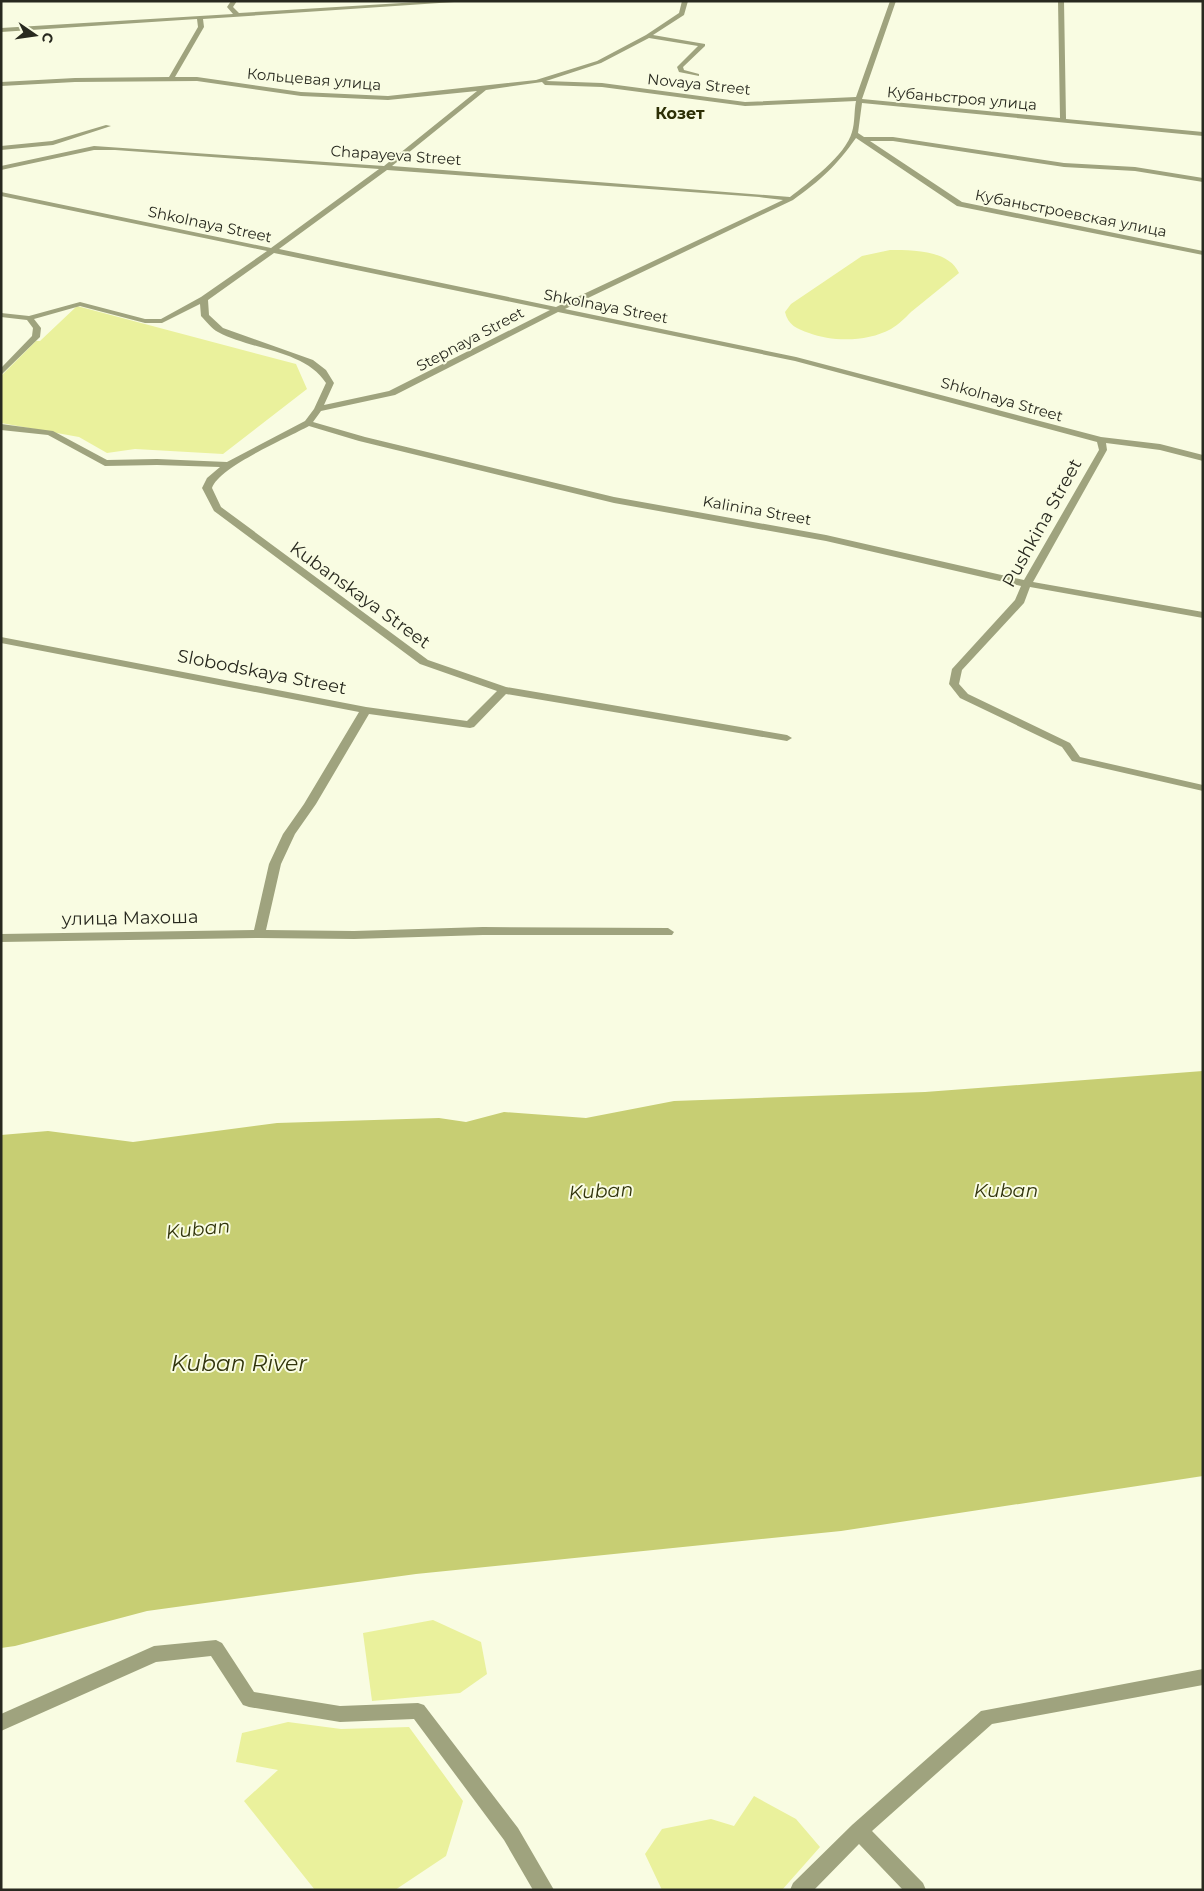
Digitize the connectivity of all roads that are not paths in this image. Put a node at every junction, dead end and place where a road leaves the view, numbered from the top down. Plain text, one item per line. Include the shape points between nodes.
1 (234, 1) edge
2 (466, 1) edge
3 (684, 1) edge
4 (892, 1) edge
5 (1061, 1) edge
6 (237, 15) junction
7 (200, 18) junction
8 (1, 30) edge
9 (648, 36) junction
10 (697, 74) dead end
11 (172, 78) junction
12 (537, 82) junction
13 (1, 84) edge
14 (484, 88) junction
15 (859, 100) junction
16 (1063, 120) junction
17 (108, 126) dead end
18 (855, 134) junction
19 (1203, 134) edge
20 (862, 139) junction
21 (1, 148) edge
22 (1, 168) edge
23 (385, 168) junction
24 (1203, 180) edge
25 (1, 194) edge
26 (791, 199) junction
27 (272, 251) junction
28 (1203, 254) edge
29 (204, 299) junction
30 (555, 310) junction
31 (1, 315) edge
32 (29, 318) junction
33 (1, 373) edge
34 (318, 409) junction
35 (308, 423) junction
36 (1, 427) edge
37 (1100, 440) junction
38 (1203, 458) edge
39 (229, 464) junction
40 (1028, 583) junction
41 (1203, 615) edge
42 (1, 640) edge
43 (504, 690) junction
44 (366, 710) junction
45 (787, 738) dead end
46 (1203, 788) edge
47 (668, 932) dead end
48 (259, 934) junction
49 (1, 938) edge
50 (1203, 1677) edge
51 (1, 1723) edge
52 (859, 1831) junction
53 (544, 1890) edge
54 (800, 1890) edge
55 (916, 1890) edge

1 - 6 street via 230,7
2 - 6 street
3 - 9 street via 682,14
4 - 15 street
5 - 16 street
6 - 7 street
7 - 8 street
7 - 11 street via 201,27
9 - 10 street via 703,45 680,67 681,71
9 - 12 street via 599,62
11 - 13 street, Кольцевая улица
11 - 14 street, Кольцевая улица via 301,94 388,98
12 - 14 street, Кольцевая улица
12 - 15 street, Novaya Street via 602,85 745,104
14 - 23 street
15 - 16 street, Кубаньстроя улица
15 - 18 street
16 - 19 street, Кубаньстроя улица
17 - 21 street via 53,143
18 - 20 street, Кубаньстроевская улица
18 - 26 street, Stepnaya Street via 837,160
20 - 24 street via 893,138 1064,165 1135,169
20 - 28 street, Кубаньстроевская улица via 960,204
22 - 23 street, Chapayeva Street via 94,148 115,148
23 - 26 street, Chapayeva Street
23 - 27 street
25 - 27 street, Shkolnaya Street
26 - 30 street, Stepnaya Street
27 - 29 street
27 - 30 street, Shkolnaya Street
29 - 32 street via 154,322 80,304
29 - 34 street via 205,316 220,330 310,362 323,372 330,383
30 - 34 street, Stepnaya Street via 392,393
30 - 37 street, Shkolnaya Street via 796,359
31 - 32 street
32 - 33 street via 37,328 36,337
34 - 35 street
35 - 39 street, Kubanskaya Street
35 - 40 street, Kalinina Street via 614,500 826,538
36 - 39 street via 50,433 105,463
37 - 38 street, Shkolnaya Street via 1160,447
37 - 40 street, Pushkina Street via 1103,450
39 - 43 street, Kubanskaya Street via 210,480 208,488 217,510 424,662
40 - 41 street, Kalinina Street
40 - 46 street, Pushkina Street via 1020,601 957,669 954,684 964,696 1066,746 1076,759
42 - 44 street, Slobodskaya Street
43 - 44 street, Slobodskaya Street via 470,725
43 - 45 street, Kubanskaya Street
44 - 48 street via 289,834 275,864
47 - 48 street, улица Махоша
48 - 49 street, улица Махоша
50 - 52 street via 987,1717
51 - 53 street via 154,1654 216,1648 249,1699 340,1714 418,1711 511,1834
52 - 54 street
52 - 55 street

